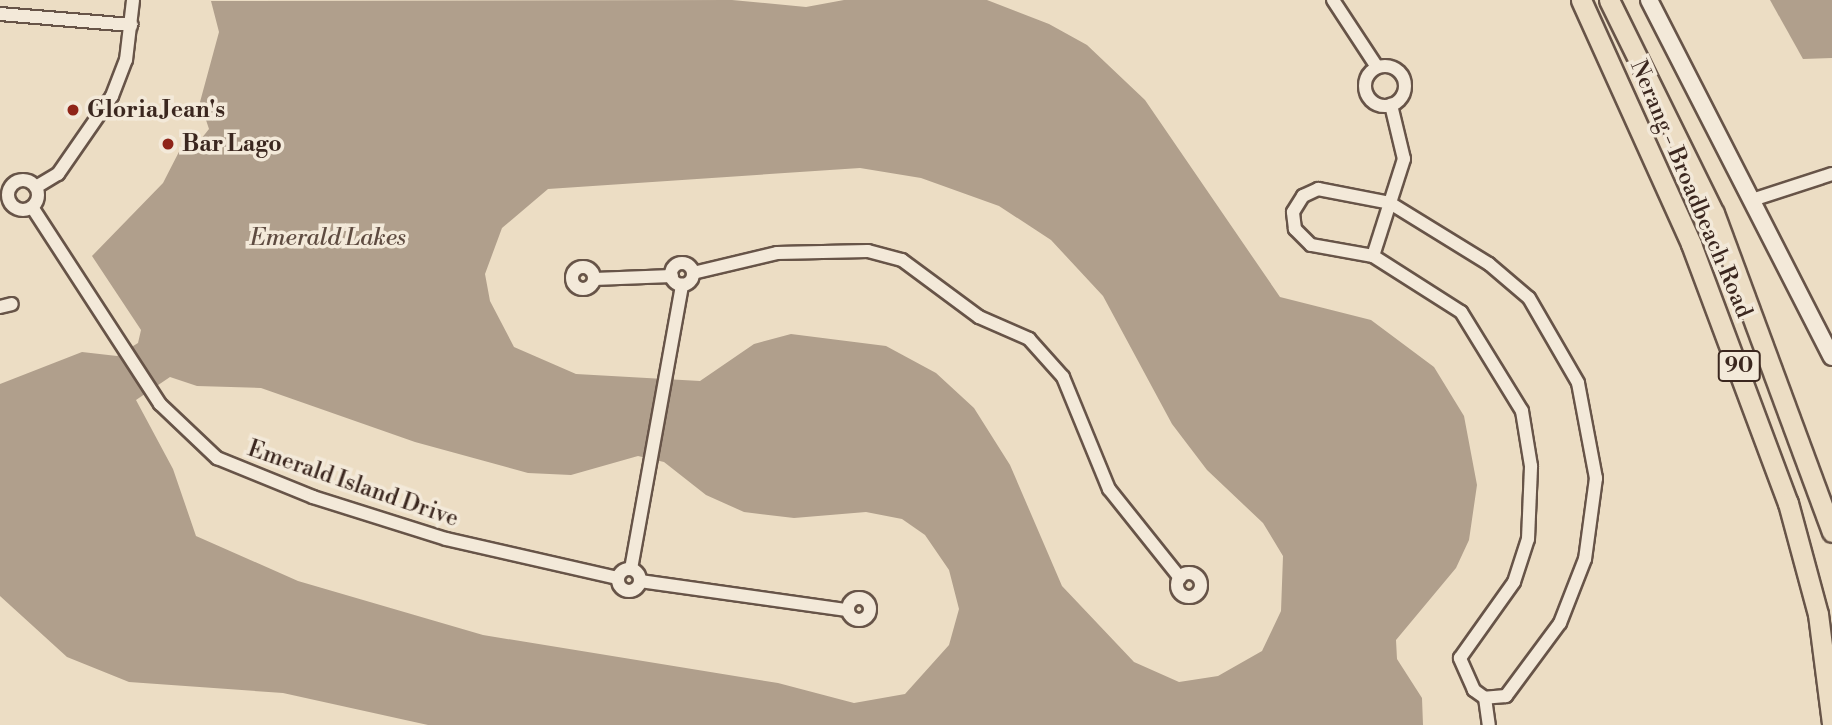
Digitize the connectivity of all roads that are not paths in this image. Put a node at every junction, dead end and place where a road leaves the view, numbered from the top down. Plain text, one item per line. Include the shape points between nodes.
1 (133, 0) edge
2 (1334, 0) edge
3 (1581, 0) edge
4 (1609, 0) edge
5 (1650, 0) edge
6 (18, 6) edge
7 (0, 15) edge
8 (131, 25) junction
9 (1377, 67) junction
10 (1391, 106) junction
11 (1832, 174) edge
12 (36, 187) junction
13 (1752, 200) junction
14 (1390, 203) junction
15 (13, 206) junction
16 (32, 207) junction
17 (0, 214) edge
18 (1373, 256) junction
19 (693, 273) junction
20 (594, 279) dead end
21 (677, 280) junction
22 (1832, 357) edge
23 (1832, 532) edge
24 (631, 569) junction
25 (618, 578) junction
26 (1180, 578) dead end
27 (640, 581) junction
28 (847, 610) dead end
29 (1485, 698) junction
30 (1832, 724) edge
31 (1489, 725) edge

1 - 8 street
2 - 9 street
3 - 30 main road, Nerang - Broadbeach Road / 90 via 1690,244 1780,480 1818,614
4 - 23 main road, Nerang - Broadbeach Road / 90 via 1714,213
5 - 13 street
6 - 7 street
6 - 8 street
8 - 12 street via 126,60 92,132 58,174
9 - 10 street via 1366,78 1366,93 1376,104
9 - 10 street via 1391,66 1406,82 1403,97
10 - 14 street via 1404,159
11 - 13 street
12 - 15 street via 25,180 14,183 8,193
12 - 16 street
13 - 22 street
14 - 18 street
14 - 18 street via 1318,188 1303,196 1293,212 1295,229 1311,245
14 - 29 street via 1426,220 1529,298 1578,383 1591,434 1596,478 1585,559 1560,623 1514,688
15 - 16 street
15 - 17 street
16 - 25 street, Emerald Island Drive via 160,404 217,458 313,497 473,547
18 - 29 street via 1461,312 1522,411 1531,466 1528,540 1514,582 1460,658
19 - 21 street
19 - 21 street via 681,264
19 - 26 street via 777,253 868,251 902,260 979,317 1029,339 1063,377 1109,489
20 - 21 street
21 - 24 street
24 - 25 street
24 - 27 street
25 - 27 street, Emerald Island Drive via 626,590
27 - 28 street
29 - 31 street

